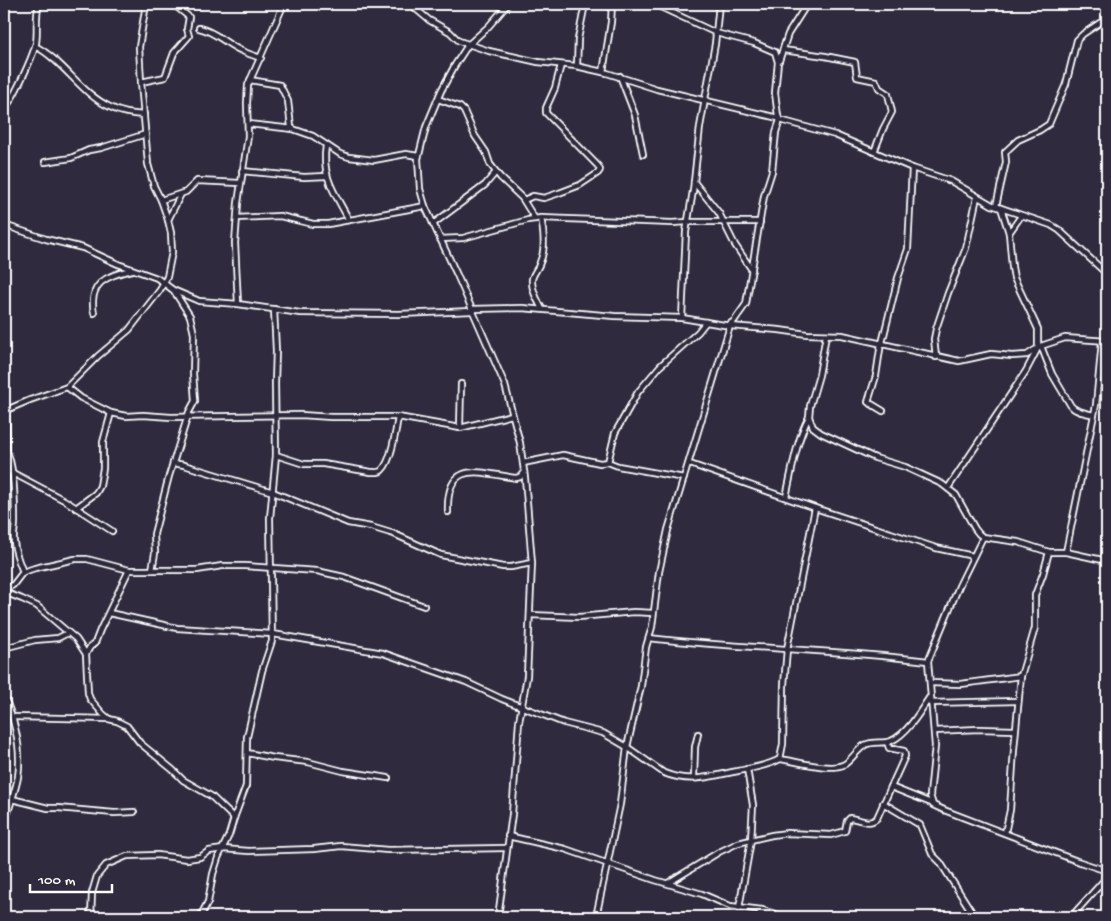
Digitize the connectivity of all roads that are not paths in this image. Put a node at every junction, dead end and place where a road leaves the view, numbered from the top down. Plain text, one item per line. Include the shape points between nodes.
1 (39, 4) edge
2 (146, 4) edge
3 (173, 4) edge
4 (284, 4) edge
5 (411, 4) edge
6 (508, 4) edge
7 (585, 4) edge
8 (612, 4) edge
9 (654, 4) edge
10 (719, 4) edge
11 (807, 4) edge
12 (1107, 18) edge
13 (199, 28) dead end
14 (716, 33) junction
15 (468, 45) junction
16 (35, 46) junction
17 (782, 50) junction
18 (261, 58) junction
19 (778, 62) junction
20 (561, 65) junction
21 (577, 66) junction
22 (603, 72) junction
23 (620, 76) junction
24 (250, 80) junction
25 (141, 82) junction
26 (438, 99) junction
27 (704, 100) junction
28 (4, 109) edge
29 (144, 115) junction
30 (779, 119) junction
31 (248, 124) junction
32 (293, 129) junction
33 (146, 134) junction
34 (326, 145) junction
35 (874, 152) junction
36 (643, 154) dead end
37 (418, 156) junction
38 (45, 162) dead end
39 (912, 168) junction
40 (242, 171) junction
41 (496, 172) junction
42 (327, 176) junction
43 (694, 181) junction
44 (240, 183) junction
45 (181, 194) junction
46 (977, 197) junction
47 (161, 200) junction
48 (524, 200) junction
49 (425, 206) junction
50 (998, 207) junction
51 (1021, 216) junction
52 (237, 218) junction
53 (541, 218) junction
54 (535, 219) junction
55 (168, 220) junction
56 (349, 220) junction
57 (688, 222) junction
58 (723, 222) junction
59 (760, 222) junction
60 (433, 224) junction
61 (4, 225) edge
62 (1009, 233) junction
63 (440, 240) junction
64 (133, 269) junction
65 (752, 270) junction
66 (1107, 274) edge
67 (165, 283) junction
68 (173, 290) junction
69 (238, 304) junction
70 (274, 310) junction
71 (472, 310) junction
72 (542, 310) junction
73 (94, 313) dead end
74 (682, 318) junction
75 (706, 322) junction
76 (729, 326) junction
77 (826, 335) junction
78 (1105, 341) edge
79 (882, 343) junction
80 (1040, 347) junction
81 (936, 357) junction
82 (461, 384) dead end
83 (67, 387) junction
84 (5, 411) edge
85 (882, 411) dead end
86 (111, 413) junction
87 (512, 415) junction
88 (1094, 415) junction
89 (188, 416) junction
90 (275, 416) junction
91 (398, 416) junction
92 (808, 417) junction
93 (460, 428) junction
94 (7, 452) junction
95 (276, 455) junction
96 (608, 462) junction
97 (4, 463) edge
98 (173, 463) junction
99 (523, 463) junction
100 (690, 464) junction
101 (11, 472) junction
102 (524, 472) junction
103 (684, 478) junction
104 (948, 488) junction
105 (273, 492) junction
106 (786, 497) junction
107 (76, 508) junction
108 (815, 508) junction
109 (448, 512) dead end
110 (112, 531) dead end
111 (983, 536) junction
112 (1049, 552) junction
113 (1066, 552) junction
114 (973, 556) junction
115 (1107, 561) edge
116 (532, 562) junction
117 (270, 567) junction
118 (129, 570) junction
119 (152, 570) junction
120 (23, 572) junction
121 (4, 591) edge
122 (424, 606) dead end
123 (109, 613) junction
124 (653, 613) junction
125 (530, 615) junction
126 (68, 632) junction
127 (273, 634) junction
128 (649, 638) junction
129 (4, 648) edge
130 (787, 649) junction
131 (86, 654) junction
132 (928, 662) junction
133 (1021, 676) junction
134 (930, 683) junction
135 (4, 696) edge
136 (930, 700) junction
137 (1018, 701) junction
138 (522, 706) junction
139 (6, 708) edge
140 (13, 717) junction
141 (109, 720) junction
142 (1016, 730) junction
143 (934, 731) junction
144 (698, 734) dead end
145 (887, 742) junction
146 (627, 747) junction
147 (246, 753) junction
148 (780, 759) junction
149 (748, 769) junction
150 (388, 778) dead end
151 (694, 778) junction
152 (891, 787) junction
153 (12, 799) junction
154 (883, 803) junction
155 (932, 804) junction
156 (134, 812) dead end
157 (234, 818) junction
158 (4, 826) edge
159 (1006, 833) junction
160 (508, 836) junction
161 (751, 840) junction
162 (506, 848) junction
163 (223, 849) junction
164 (607, 864) junction
165 (1107, 871) edge
166 (1107, 877) edge
167 (668, 883) junction
168 (739, 908) junction
169 (762, 910) junction
170 (91, 917) edge
171 (200, 917) edge
172 (498, 917) edge
173 (596, 917) edge
174 (758, 917) edge
175 (785, 917) edge
176 (975, 917) edge
177 (1071, 917) edge

1 - 16 street
2 - 25 street via 140,47
3 - 25 street via 189,17 189,36 174,53 165,77
4 - 18 street
5 - 15 street
6 - 15 street
7 - 21 street
8 - 22 street
9 - 14 street
10 - 14 street
11 - 17 street
12 - 50 street via 1077,40 1066,84 1049,124 1018,140 1005,152
13 - 18 street via 213,32 242,52
14 - 19 street via 773,51
14 - 27 street
15 - 20 street
15 - 26 street
16 - 28 street via 15,95
16 - 29 street via 51,56 108,107
17 - 19 street
17 - 35 street via 855,62 857,76 876,81 879,88 888,94 892,112
18 - 24 street
19 - 30 street via 774,93
20 - 21 street
20 - 48 street via 546,113 600,170 571,189 544,198 533,196
21 - 22 street
22 - 23 street
23 - 27 street
23 - 36 street via 635,115
24 - 31 street
24 - 32 street via 282,87
25 - 29 street
26 - 37 street
26 - 41 street via 464,111
27 - 30 street
27 - 43 street
29 - 33 street
30 - 35 street via 827,132
30 - 59 street
31 - 32 street
31 - 40 street
32 - 34 street
33 - 38 street via 71,158
33 - 47 street via 148,164
34 - 37 street via 345,156 364,159 406,154
34 - 42 street via 324,164
35 - 39 street
37 - 49 street via 420,189
39 - 46 street via 955,182
39 - 79 street via 908,249
40 - 42 street via 304,178
40 - 44 street
41 - 48 street
41 - 60 street via 485,185
42 - 56 street
43 - 57 street
43 - 58 street
44 - 45 street via 197,181
44 - 52 street
45 - 47 street
45 - 55 street
46 - 50 street
46 - 81 street via 966,248 936,329
47 - 55 street
48 - 54 street
49 - 56 street
49 - 60 street
50 - 51 street
50 - 62 street
51 - 62 street
51 - 66 street via 1059,230
52 - 56 street via 280,216 313,224
52 - 69 street
53 - 54 street
53 - 57 street
53 - 72 street via 543,255 532,283
54 - 63 street via 462,238
55 - 67 street via 172,252
57 - 58 street
57 - 74 street
58 - 59 street
58 - 65 street
59 - 65 street
60 - 63 street
61 - 64 street via 84,248
62 - 80 street via 1014,278 1038,329
63 - 71 street
64 - 67 street
64 - 73 street via 102,281 93,298
65 - 76 street via 746,304
67 - 68 street
67 - 83 street via 129,330
68 - 69 street via 199,301
68 - 89 street via 190,316 194,334 195,401
69 - 70 street
70 - 71 street via 399,314
70 - 90 street
71 - 72 street
71 - 87 street via 505,385
72 - 74 street
74 - 75 street
75 - 76 street
75 - 96 street via 638,392 615,433
76 - 77 street
76 - 100 street
77 - 79 street
77 - 92 street
78 - 80 street via 1065,338
78 - 88 street
79 - 81 street
79 - 85 street via 868,402
80 - 81 street via 1021,356 991,354 959,361
80 - 88 street via 1073,409
80 - 104 street
82 - 93 street
83 - 84 street
83 - 86 street
84 - 94 street
86 - 89 street
86 - 107 street via 103,442 100,486
87 - 93 street
87 - 99 street
88 - 113 street
89 - 90 street
89 - 98 street
90 - 91 street
90 - 95 street
91 - 93 street
91 - 95 street via 393,446 382,471 304,464
92 - 104 street via 821,433 874,458 924,474
92 - 106 street
94 - 97 street
94 - 101 street
95 - 105 street
96 - 99 street via 563,455
96 - 103 street
98 - 105 street
98 - 119 street via 154,534
99 - 102 street
100 - 103 street
100 - 106 street
101 - 107 street
101 - 120 street via 14,544
102 - 109 street via 520,478 475,471 464,473 449,490
102 - 116 street
103 - 124 street via 668,530
104 - 111 street
105 - 116 street via 348,523 394,534 441,555 503,567
105 - 117 street
106 - 108 street
107 - 110 street
108 - 114 street via 936,548
108 - 130 street
111 - 112 street
111 - 114 street
112 - 113 street
112 - 133 street via 1035,595 1035,628
113 - 115 street
114 - 132 street
116 - 125 street
117 - 119 street
117 - 122 street via 344,576
117 - 127 street
118 - 119 street
118 - 120 street via 87,559 44,565
118 - 123 street
120 - 121 street
121 - 126 street via 31,602
123 - 127 street via 177,628
123 - 131 street
124 - 125 street via 579,617
124 - 128 street
125 - 138 street
126 - 129 street via 58,638
126 - 131 street
127 - 138 street via 383,653
127 - 147 street via 260,675
128 - 130 street
128 - 146 street
130 - 132 street
130 - 148 street
131 - 141 street via 90,700
132 - 134 street
133 - 134 street via 961,684
133 - 137 street
134 - 136 street
135 - 139 street
136 - 137 street
136 - 143 street
136 - 145 street via 906,730
137 - 142 street
138 - 146 street via 564,723 603,733
138 - 160 street
139 - 140 street
140 - 141 street
140 - 153 street via 19,758 18,779
141 - 157 street via 127,726 183,780 211,796
142 - 143 street
142 - 159 street
143 - 155 street
144 - 151 street
145 - 148 street via 864,746 840,766
145 - 152 street via 890,749 906,753
146 - 151 street via 670,776
146 - 164 street via 620,804
147 - 150 street
147 - 157 street via 246,786
148 - 149 street
149 - 151 street via 712,778
149 - 161 street
152 - 154 street
152 - 155 street
153 - 156 street via 48,808
153 - 158 street
154 - 161 street via 877,818 868,822 848,819 843,833 787,833
154 - 176 street via 920,825 932,854
155 - 159 street
157 - 163 street
159 - 165 street
160 - 162 street
160 - 164 street via 565,849
161 - 167 street via 719,852
161 - 168 street
162 - 163 street via 388,850 341,846 256,851
162 - 172 street
163 - 170 street via 187,859 127,856 106,865 94,884
163 - 171 street via 213,874 208,902
164 - 167 street
164 - 173 street
166 - 177 street
167 - 168 street
168 - 169 street
169 - 174 street
169 - 175 street

